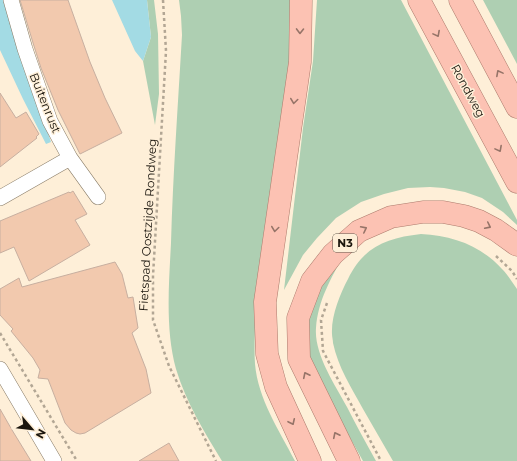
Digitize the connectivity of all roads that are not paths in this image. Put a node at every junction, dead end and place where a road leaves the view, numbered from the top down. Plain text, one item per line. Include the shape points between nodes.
1 (11, 0) edge
2 (301, 0) edge
3 (419, 0) edge
4 (460, 0) edge
5 (517, 107) edge
6 (70, 158) junction
7 (517, 182) edge
8 (98, 197) dead end
9 (0, 198) edge
10 (517, 245) edge
11 (0, 369) edge
12 (5, 391) edge
13 (54, 461) edge
14 (310, 461) edge
15 (349, 461) edge

1 - 6 street, Buitenrust via 50,121
2 -> 14 highway via 300,62 265,302 267,354 276,387
3 -> 7 highway, Rondweg
5 -> 4 highway
6 - 8 street, Buitenrust
6 - 9 street
15 -> 10 highway, N3 via 299,359 298,318 312,281 333,254 359,231 391,216 423,212 464,216 496,230
11 - 12 street
12 - 13 street

